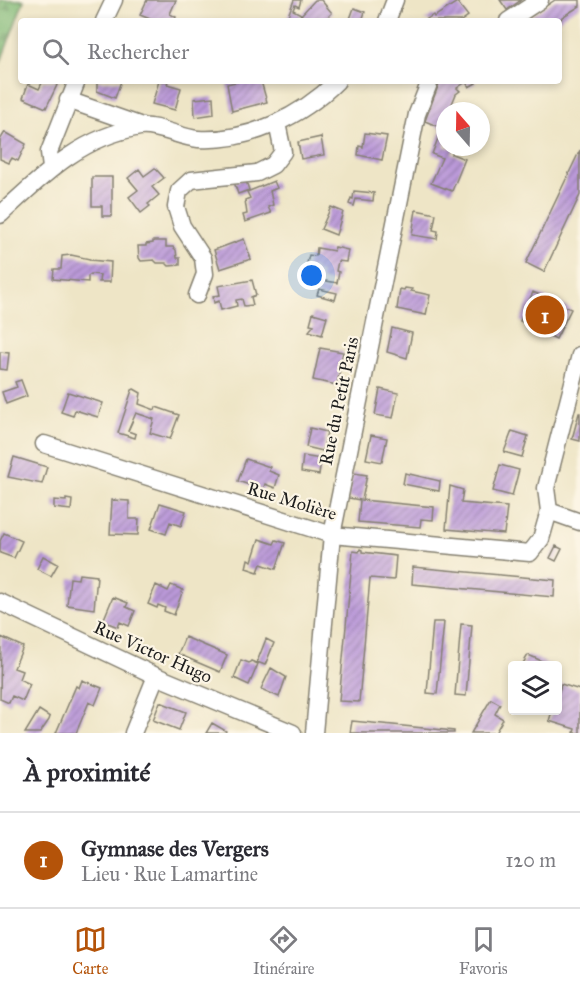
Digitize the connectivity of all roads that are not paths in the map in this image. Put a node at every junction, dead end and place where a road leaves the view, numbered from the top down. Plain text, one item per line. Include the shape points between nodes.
1 (114, 0) edge
2 (395, 0) edge
3 (540, 0) edge
4 (106, 18) edge
5 (388, 18) edge
6 (513, 18) edge
7 (76, 84) edge
8 (334, 84) edge
9 (429, 84) edge
10 (68, 100) junction
11 (96, 109) junction
12 (277, 123) junction
13 (142, 126) junction
14 (94, 140) junction
15 (51, 168) junction
16 (0, 215) edge
17 (197, 295) dead end
18 (580, 355) edge
19 (44, 444) dead end
20 (549, 511) junction
21 (580, 522) edge
22 (332, 535) junction
23 (0, 602) edge
24 (156, 676) junction
25 (133, 733) edge
26 (293, 733) edge
27 (314, 733) edge

1 - 4 street
2 - 5 street
3 - 6 street
7 - 10 street
8 - 12 street via 303,110
9 - 22 street, Rue du Petit Paris via 417,114
10 - 11 street
10 - 15 street via 49,152
11 - 13 street
11 - 14 street via 98,127
12 - 13 street via 227,138 197,139
12 - 17 street via 283,152 273,165 256,172 191,180 179,191 176,207 182,226 203,258 205,274
13 - 14 street
14 - 15 street
15 - 16 street
18 - 20 street via 546,489
19 - 22 street, Rue Molière
20 - 21 street
20 - 22 street, Rue Molière via 541,539 530,552
22 - 27 street, Rue du Petit Paris
23 - 24 street, Rue Victor Hugo
24 - 25 street
24 - 26 street, Rue Victor Hugo

